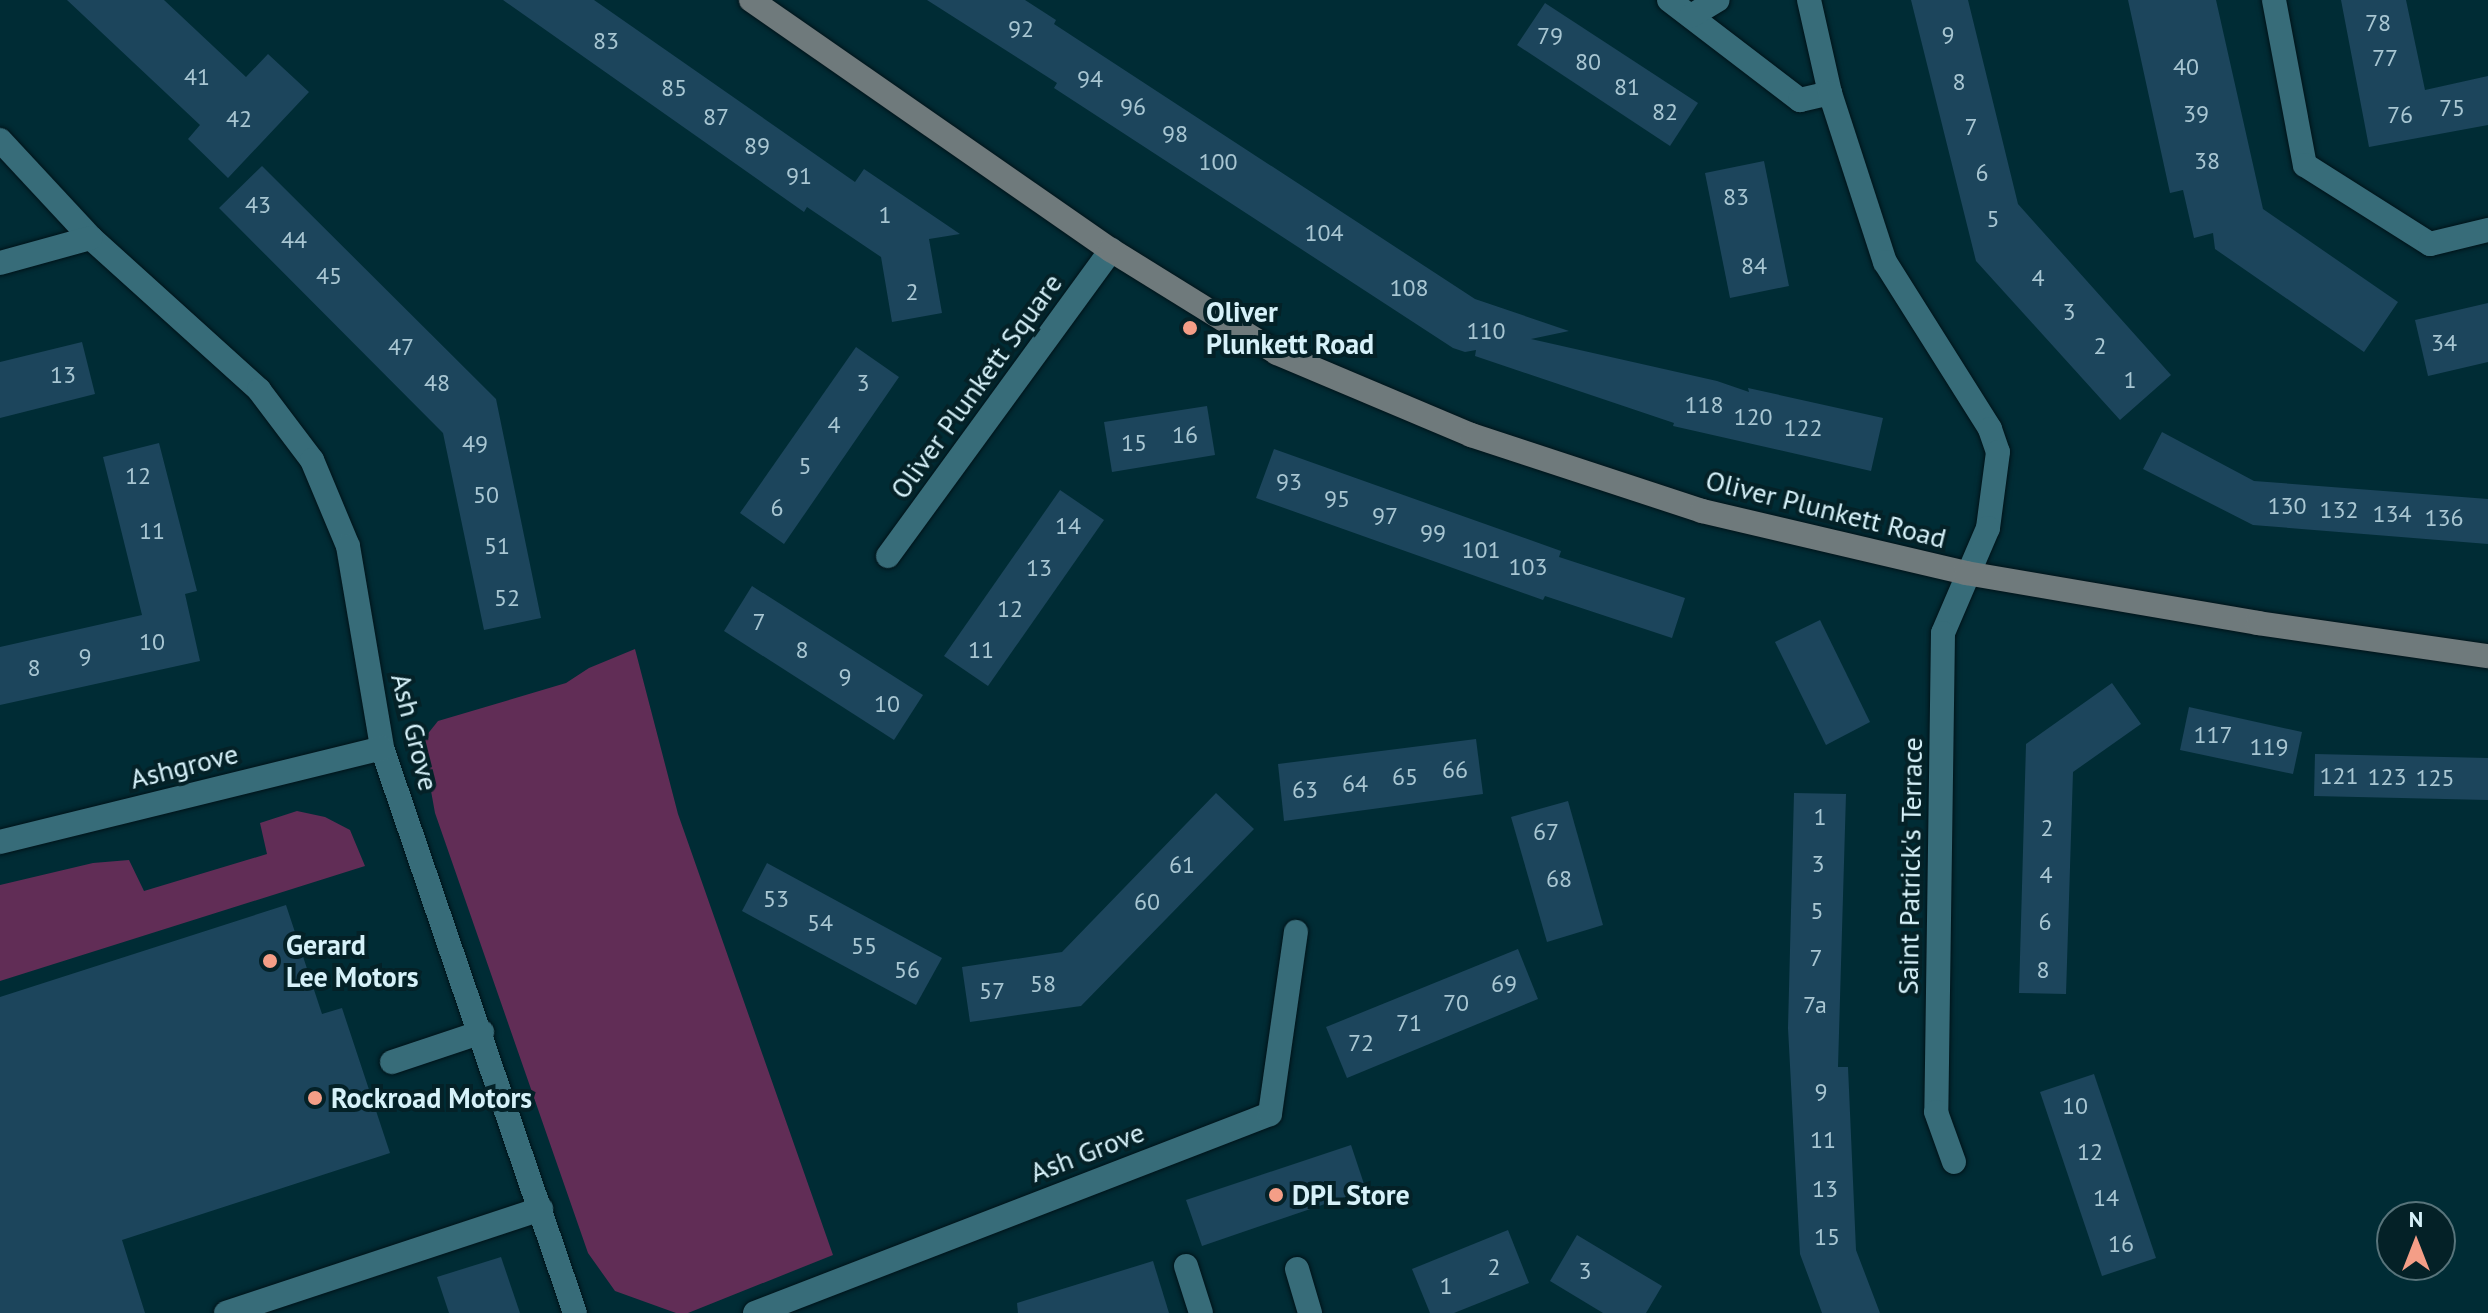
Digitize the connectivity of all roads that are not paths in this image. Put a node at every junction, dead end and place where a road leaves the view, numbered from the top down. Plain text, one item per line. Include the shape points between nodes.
1 (751, 0) edge
2 (1669, 0) edge
3 (1718, 0) edge
4 (1809, 0) edge
5 (2274, 0) edge
6 (1691, 16) junction
7 (1830, 93) junction
8 (0, 140) edge
9 (2488, 230) edge
10 (91, 238) junction
11 (1111, 250) junction
12 (0, 263) edge
13 (888, 556) dead end
14 (1966, 573) junction
15 (2488, 656) edge
16 (382, 748) junction
17 (0, 842) edge
18 (1296, 932) dead end
19 (482, 1032) junction
20 (392, 1062) dead end
21 (1954, 1162) dead end
22 (541, 1209) junction
23 (1186, 1266) dead end
24 (1297, 1269) dead end
25 (226, 1313) edge
26 (575, 1313) edge
27 (755, 1313) edge
28 (1201, 1313) edge
29 (1310, 1313) edge

1 - 11 street, Oliver Plunkett Road
2 - 6 street
3 - 6 street
4 - 7 street, Saint Patrick's Terrace
5 - 9 street via 2305,165 2430,244
6 - 7 street via 1800,100
7 - 14 street, Saint Patrick's Terrace via 1885,262 1990,429 1998,452 1988,528
8 - 10 street, Ash Grove
10 - 12 street
10 - 16 street, Ash Grove via 259,390 312,460 348,546
11 - 13 street, Oliver Plunkett Square
11 - 14 street, Oliver Plunkett Road via 1277,353 1471,435 1702,511
14 - 15 street, Oliver Plunkett Road
14 - 21 street, Saint Patrick's Terrace via 1943,633 1936,1112
16 - 17 street, Ashgrove
16 - 19 street, Ash Grove
18 - 27 street, Ash Grove via 1270,1114
19 - 20 street
19 - 22 street, Ash Grove
22 - 25 street
22 - 26 street, Ash Grove
23 - 28 street
24 - 29 street

